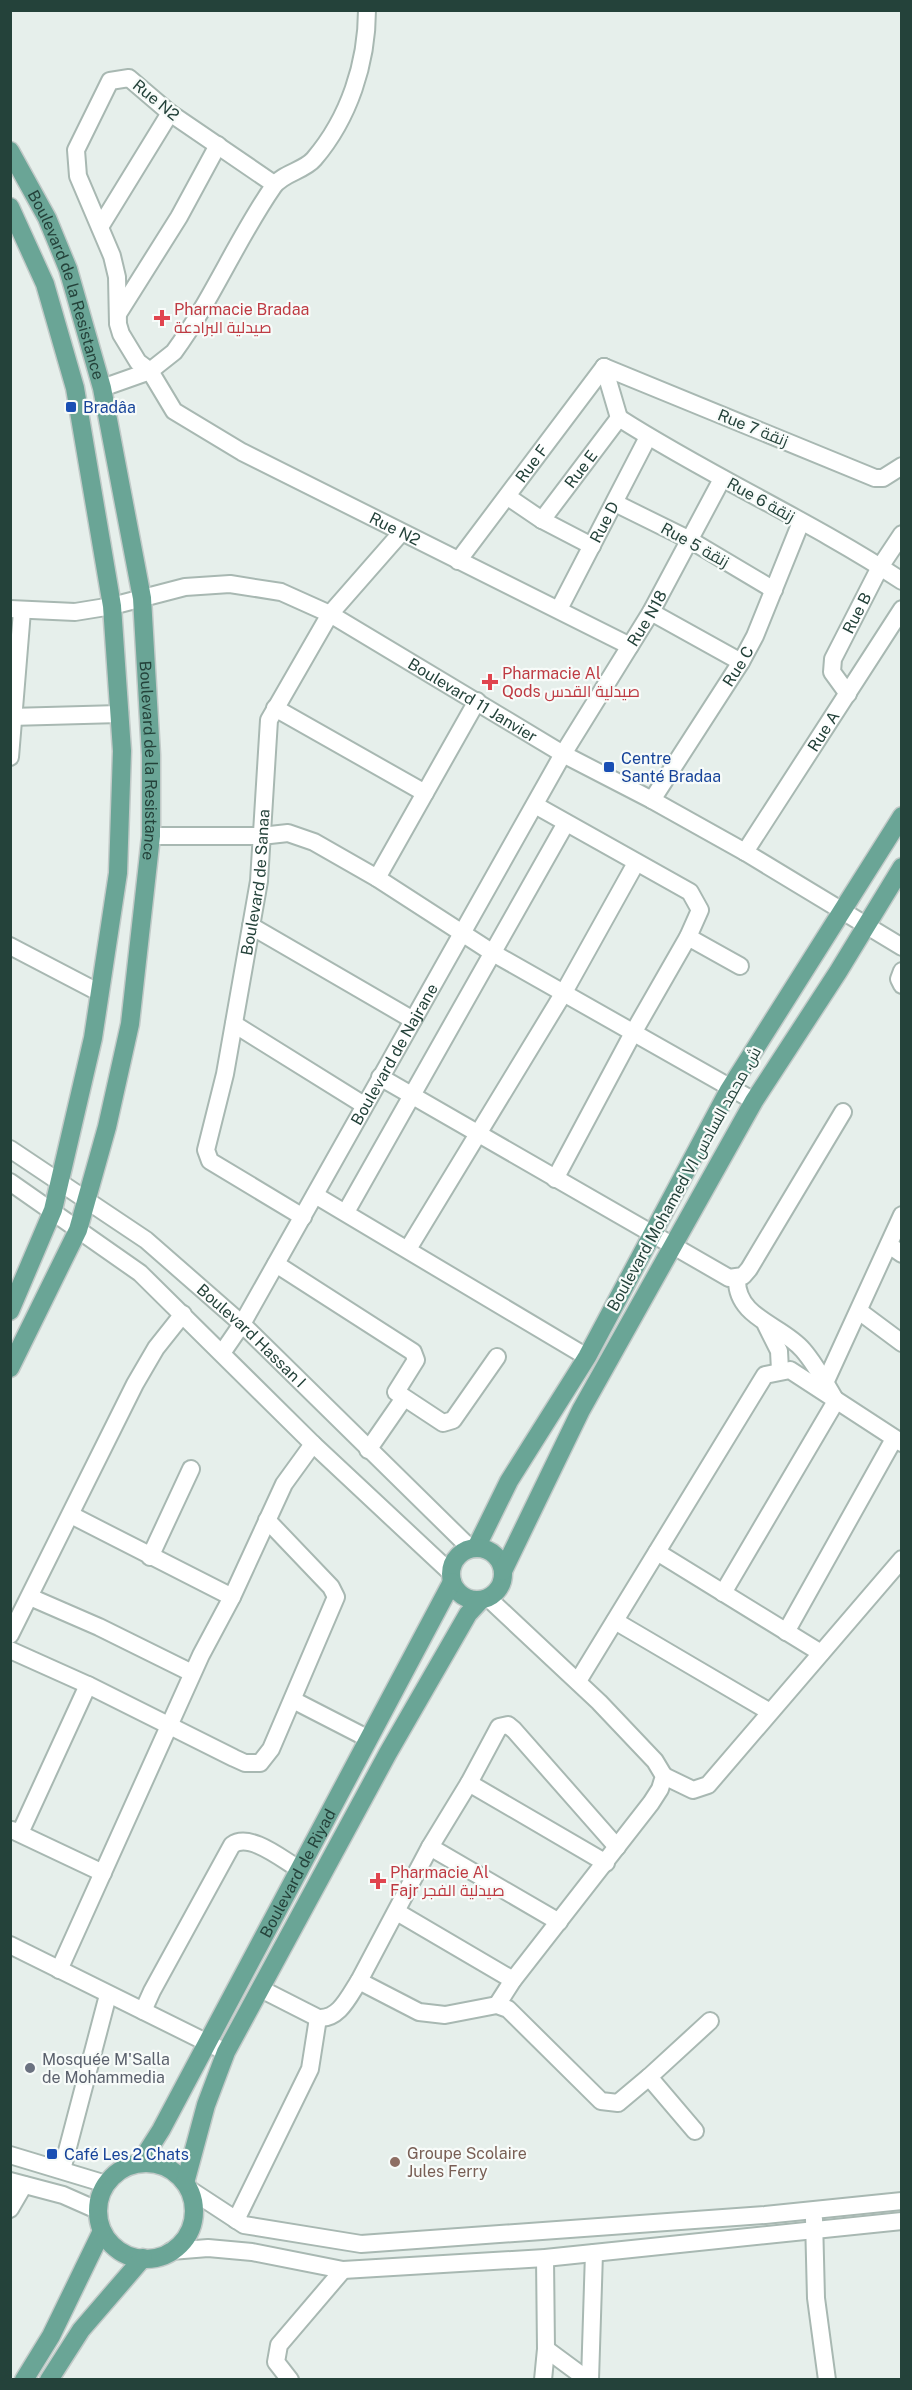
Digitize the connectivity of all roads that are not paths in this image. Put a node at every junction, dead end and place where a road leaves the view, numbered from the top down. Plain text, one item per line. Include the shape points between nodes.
1 (367, 10) edge
2 (170, 113) junction
3 (218, 145) junction
4 (10, 151) edge
5 (274, 184) junction
6 (10, 207) edge
7 (99, 227) junction
8 (118, 314) junction
9 (604, 367) junction
10 (150, 371) junction
11 (102, 388) junction
12 (619, 418) junction
13 (648, 437) junction
14 (902, 466) edge
15 (722, 479) junction
16 (508, 497) junction
17 (615, 503) junction
18 (542, 520) junction
19 (801, 522) junction
20 (401, 533) junction
21 (902, 534) edge
22 (690, 540) junction
23 (592, 546) junction
24 (458, 561) junction
25 (880, 567) junction
26 (902, 581) edge
27 (774, 590) junction
28 (142, 598) junction
29 (112, 606) junction
30 (559, 609) junction
31 (902, 609) edge
32 (16, 610) edge
33 (651, 612) junction
34 (330, 614) junction
35 (630, 646) junction
36 (741, 662) junction
37 (848, 694) junction
38 (477, 701) junction
39 (275, 708) junction
40 (120, 714) junction
41 (12, 717) edge
42 (563, 754) junction
43 (10, 757) edge
44 (425, 794) junction
45 (652, 800) junction
46 (535, 806) junction
47 (902, 816) edge
48 (566, 823) junction
49 (151, 836) junction
50 (261, 836) junction
51 (746, 852) junction
52 (636, 863) junction
53 (902, 867) edge
54 (377, 878) junction
55 (841, 910) junction
56 (251, 926) junction
57 (866, 926) junction
58 (462, 934) junction
59 (688, 937) junction
60 (10, 946) edge
61 (902, 947) edge
62 (493, 953) junction
63 (740, 966) dead end
64 (902, 971) edge
65 (902, 984) edge
66 (100, 993) junction
67 (563, 994) junction
68 (413, 1020) junction
69 (234, 1024) junction
70 (633, 1033) junction
71 (380, 1077) junction
72 (729, 1090) junction
73 (410, 1095) junction
74 (754, 1101) junction
75 (364, 1105) junction
76 (843, 1112) dead end
77 (479, 1132) junction
78 (10, 1149) edge
79 (555, 1179) junction
80 (10, 1182) edge
81 (60, 1183) junction
82 (315, 1195) junction
83 (86, 1201) junction
84 (53, 1210) junction
85 (346, 1212) junction
86 (902, 1215) edge
87 (303, 1217) junction
88 (78, 1230) junction
89 (651, 1235) junction
90 (674, 1246) junction
91 (408, 1249) junction
92 (895, 1250) edge
93 (276, 1264) junction
94 (737, 1279) junction
95 (10, 1311) edge
96 (859, 1311) junction
97 (183, 1314) junction
98 (242, 1324) junction
99 (765, 1324) junction
100 (902, 1343) edge
101 (222, 1353) junction
102 (497, 1357) dead end
103 (587, 1357) junction
104 (10, 1368) edge
105 (780, 1370) junction
106 (825, 1383) junction
107 (400, 1395) junction
108 (836, 1401) junction
109 (898, 1441) edge
110 (313, 1444) junction
111 (364, 1446) junction
112 (191, 1469) dead end
113 (71, 1515) junction
114 (267, 1520) junction
115 (474, 1548) junction
116 (657, 1552) junction
117 (150, 1557) junction
118 (902, 1559) edge
119 (503, 1571) junction
120 (451, 1577) junction
121 (723, 1593) junction
122 (30, 1597) junction
123 (232, 1597) junction
124 (485, 1599) junction
125 (615, 1621) junction
126 (786, 1632) junction
127 (10, 1635) edge
128 (10, 1650) edge
129 (820, 1653) junction
130 (192, 1673) junction
131 (578, 1681) junction
132 (88, 1685) junction
133 (293, 1700) junction
134 (770, 1712) junction
135 (170, 1726) junction
136 (367, 1738) junction
137 (664, 1776) junction
138 (469, 1783) junction
139 (600, 1829) junction
140 (15, 1831) edge
141 (430, 1847) junction
142 (617, 1848) junction
143 (581, 1849) junction
144 (606, 1863) junction
145 (299, 1869) junction
146 (103, 1873) junction
147 (397, 1912) junction
148 (559, 1922) junction
149 (10, 1945) edge
150 (59, 1970) junction
151 (513, 1980) junction
152 (359, 1981) junction
153 (261, 1989) junction
154 (108, 1995) junction
155 (496, 2005) junction
156 (143, 2011) junction
157 (318, 2018) junction
158 (710, 2021) dead end
159 (206, 2042) junction
160 (226, 2052) junction
161 (649, 2077) junction
162 (695, 2131) dead end
163 (10, 2155) edge
164 (140, 2163) junction
165 (62, 2170) junction
166 (17, 2183) edge
167 (106, 2184) junction
168 (187, 2186) junction
169 (902, 2201) edge
170 (10, 2209) edge
171 (97, 2210) junction
172 (814, 2211) junction
173 (765, 2215) junction
174 (236, 2220) junction
175 (902, 2222) edge
176 (815, 2229) junction
177 (102, 2231) junction
178 (766, 2234) junction
179 (171, 2251) junction
180 (594, 2253) junction
181 (143, 2258) junction
182 (545, 2258) junction
183 (343, 2270) junction
184 (546, 2349) junction
185 (24, 2379) edge
186 (49, 2379) edge
187 (290, 2379) edge
188 (543, 2379) edge
189 (589, 2379) edge
190 (827, 2379) edge

1 - 5 street via 361,68 336,129 313,160
2 - 3 street, Rue N2
2 - 7 street
2 - 7 street, Rue N2 via 129,78 110,81 76,150 78,176
3 - 5 street, Rue N2
3 - 8 street via 179,217
4 - 11 main road, Boulevard de la Resistance via 47,218 68,269
5 - 10 street via 185,338
6 - 29 main road, Boulevard de la Resistance via 45,284 73,378
7 - 8 street, Rue N2 via 117,277
8 - 10 street, Rue N2 via 126,345
9 - 12 street
9 - 14 street, Rue 7 زنقة via 875,478 883,478
9 - 16 street, Rue F
10 - 11 street
10 - 20 street, Rue N2 via 180,417
11 - 28 main road, Boulevard de la Resistance
12 - 13 street, Rue 6 زنقة
12 - 18 street, Rue E
13 - 15 street, Rue 6 زنقة
13 - 17 street, Rue D
15 - 19 street, Rue 6 زنقة
15 - 22 street, Rue N18
16 - 18 street
16 - 24 street, Rue F
17 - 22 street, Rue 5 زنقة
17 - 23 street, Rue D
18 - 23 street
19 - 25 street, Rue 6 زنقة
19 - 27 street, Rue C
20 - 24 street, Rue N2
20 - 34 street, Boulevard de Sanaa
21 - 25 street, Rue B
22 - 27 street, Rue 5 زنقة
22 - 33 street, Rue N18
23 - 30 street, Rue D
24 - 30 street, Rue N2
25 - 26 street, Rue 6 زنقة
25 - 37 street, Rue B via 833,659 832,672
27 - 36 street, Rue C
28 - 29 street, Boulevard 11 Janvier
28 - 34 street, Boulevard 11 Janvier via 185,587 230,584 281,592
28 - 49 main road, Boulevard de la Resistance via 151,755
29 - 32 street, Boulevard 11 Janvier via 75,612
29 - 40 main road, Boulevard de la Resistance
30 - 35 street, Rue N2
31 - 37 street, Rue A
32 - 41 street
33 - 35 street, Rue N18
33 - 36 street
34 - 38 street, Boulevard 11 Janvier
34 - 39 street, Boulevard de Sanaa
35 - 42 street, Rue N18
36 - 45 street, Rue C
37 - 51 street, Rue A
38 - 42 street, Boulevard 11 Janvier
38 - 44 street
39 - 44 street
39 - 50 street, Boulevard de Sanaa via 266,734
40 - 41 street
40 - 66 main road, Boulevard de la Resistance via 118,873
41 - 43 street
42 - 45 street, Boulevard 11 Janvier
42 - 46 street, Boulevard de Najrane
44 - 54 street
45 - 51 street, Boulevard 11 Janvier
46 - 48 street
46 - 58 street, Boulevard de Najrane
47 - 55 main road, Boulevard Mohamed VI ش. محمد السادس
48 - 52 street
48 - 62 street
49 - 50 street
49 - 83 main road, Boulevard de la Resistance via 129,1024
50 - 54 street via 288,833 305,839
50 - 56 street, Boulevard de Sanaa
51 - 55 street, Boulevard 11 Janvier
52 - 59 street via 690,892 697,900 700,910
52 - 67 street
53 - 57 main road, Boulevard Mohamed VI ش. محمد السادس
54 - 58 street
55 - 57 street, Boulevard 11 Janvier
55 - 72 main road, Boulevard Mohamed VI ش. محمد السادس
56 - 68 street
56 - 69 street, Boulevard de Sanaa
57 - 61 street, Boulevard 11 Janvier
57 - 74 main road, Boulevard Mohamed VI ش. محمد السادس
58 - 62 street
58 - 68 street, Boulevard de Najrane
59 - 63 street
59 - 70 street
60 - 66 street
62 - 67 street
62 - 73 street
64 - 65 street
66 - 81 main road, Boulevard de la Resistance
67 - 70 street
67 - 77 street
68 - 71 street, Boulevard de Najrane
69 - 75 street
69 - 87 street, Boulevard de Sanaa via 206,1155
70 - 72 street
70 - 79 street
71 - 73 street
71 - 75 street, Boulevard de Najrane
72 - 74 street
72 - 89 main road, Boulevard Mohamed VI ش. محمد السادس
73 - 77 street
73 - 85 street
74 - 90 main road, Boulevard Mohamed VI ش. محمد السادس
75 - 82 street, Boulevard de Najrane
76 - 94 street via 749,1269
77 - 79 street
77 - 91 street
78 - 81 street, Boulevard Hassan I
79 - 89 street
80 - 84 street, Boulevard Hassan I
81 - 83 street, Boulevard Hassan I
81 - 84 main road, Boulevard de la Resistance
82 - 85 street
82 - 87 street, Boulevard de Najrane
83 - 88 main road, Boulevard de la Resistance
83 - 98 street, Boulevard Hassan I via 146,1240
84 - 88 street, Boulevard Hassan I
84 - 95 main road, Boulevard de la Resistance
85 - 91 street
86 - 92 street
87 - 93 street, Boulevard de Najrane
88 - 97 street, Boulevard Hassan I via 140,1273
88 - 104 main road, Boulevard de la Resistance
89 - 90 street
89 - 103 main road, Boulevard Mohamed VI ش. محمد السادس
90 - 94 street
90 - 119 main road, Boulevard Mohamed VI ش. محمد السادس via 580,1410
91 - 103 street
92 - 96 street
93 - 98 street, Boulevard de Najrane
93 - 107 street via 413,1352 416,1360
94 - 99 street via 742,1299
96 - 100 street
96 - 106 street
97 - 101 street, Boulevard Hassan I
97 - 113 street via 156,1348 135,1384
98 - 101 street, Boulevard de Najrane
98 - 111 street, Boulevard Hassan I
99 - 105 street via 776,1342
99 - 106 street via 791,1337
101 - 110 street, Boulevard Hassan I
102 - 107 street via 448,1423
103 - 115 main road, Boulevard Mohamed VI ش. محمد السادس via 509,1481
105 - 108 street via 790,1370
105 - 116 street via 765,1375
106 - 108 street
107 - 111 street
108 - 109 street
108 - 121 street
109 - 126 street
110 - 114 street via 284,1484
110 - 120 street, Boulevard Hassan I
111 - 115 street, Boulevard Hassan I
112 - 117 street
113 - 117 street
113 - 122 street
114 - 123 street
114 - 133 street via 332,1587 336,1597
115 - 119 main road via 494,1555
115 - 120 main road via 457,1557
116 - 121 street
116 - 125 street
117 - 123 street
118 - 129 street
119 - 124 main road via 501,1584
120 - 124 main road via 460,1594 474,1600
120 - 136 main road, Boulevard de Riyad
121 - 126 street
122 - 127 street
122 - 130 street
123 - 130 street
124 - 131 street
124 - 153 main road, Boulevard de Riyad via 468,1614 388,1753
125 - 131 street
125 - 134 street
126 - 129 street
128 - 132 street
129 - 134 street
130 - 135 street
131 - 137 street via 655,1761
132 - 135 street
132 - 140 street
133 - 135 street via 271,1749 260,1763 245,1763
133 - 136 street
134 - 137 street via 708,1785 693,1790
135 - 146 street
136 - 145 main road, Boulevard de Riyad
137 - 142 street via 660,1789
138 - 139 street via 496,1731 508,1725
138 - 141 street
138 - 143 street
139 - 142 street
139 - 143 street
140 - 146 street
141 - 147 street
141 - 148 street
142 - 144 street
143 - 144 street
144 - 148 street
145 - 156 street via 252,1843 232,1845
145 - 159 main road, Boulevard de Riyad
146 - 150 street
147 - 151 street
147 - 152 street
148 - 151 street
149 - 150 street
150 - 154 street
151 - 155 street
152 - 155 street via 419,2012 445,2015
152 - 157 street via 338,2012
153 - 157 street
153 - 160 main road, Boulevard de Riyad
154 - 156 street
154 - 165 street
155 - 161 street via 515,2014 601,2101 618,2103
156 - 159 street
157 - 174 street via 310,2069
158 - 161 street
159 - 160 street
159 - 164 main road, Boulevard de Riyad
160 - 168 main road, Boulevard de Riyad via 206,2104
161 - 162 street
163 - 165 street
164 - 167 main road via 127,2166
164 - 168 main road via 165,2166
165 - 167 street
166 - 170 street
166 - 171 street via 63,2195
167 - 171 main road
168 - 174 street
168 - 179 main road via 194,2209 189,2233
169 - 172 street
171 - 177 main road
172 - 173 street
172 - 176 street
173 - 174 street via 362,2244 244,2225
173 - 178 street
175 - 176 street
176 - 178 street
176 - 190 street via 816,2298
177 - 181 main road via 114,2247
177 - 185 main road via 51,2336
178 - 180 street
179 - 181 main road
179 - 183 street via 208,2248 252,2252
180 - 182 street
180 - 189 street
181 - 186 main road via 81,2330
182 - 183 street
182 - 184 street
183 - 187 street via 279,2345 276,2362
184 - 188 street
184 - 189 street

